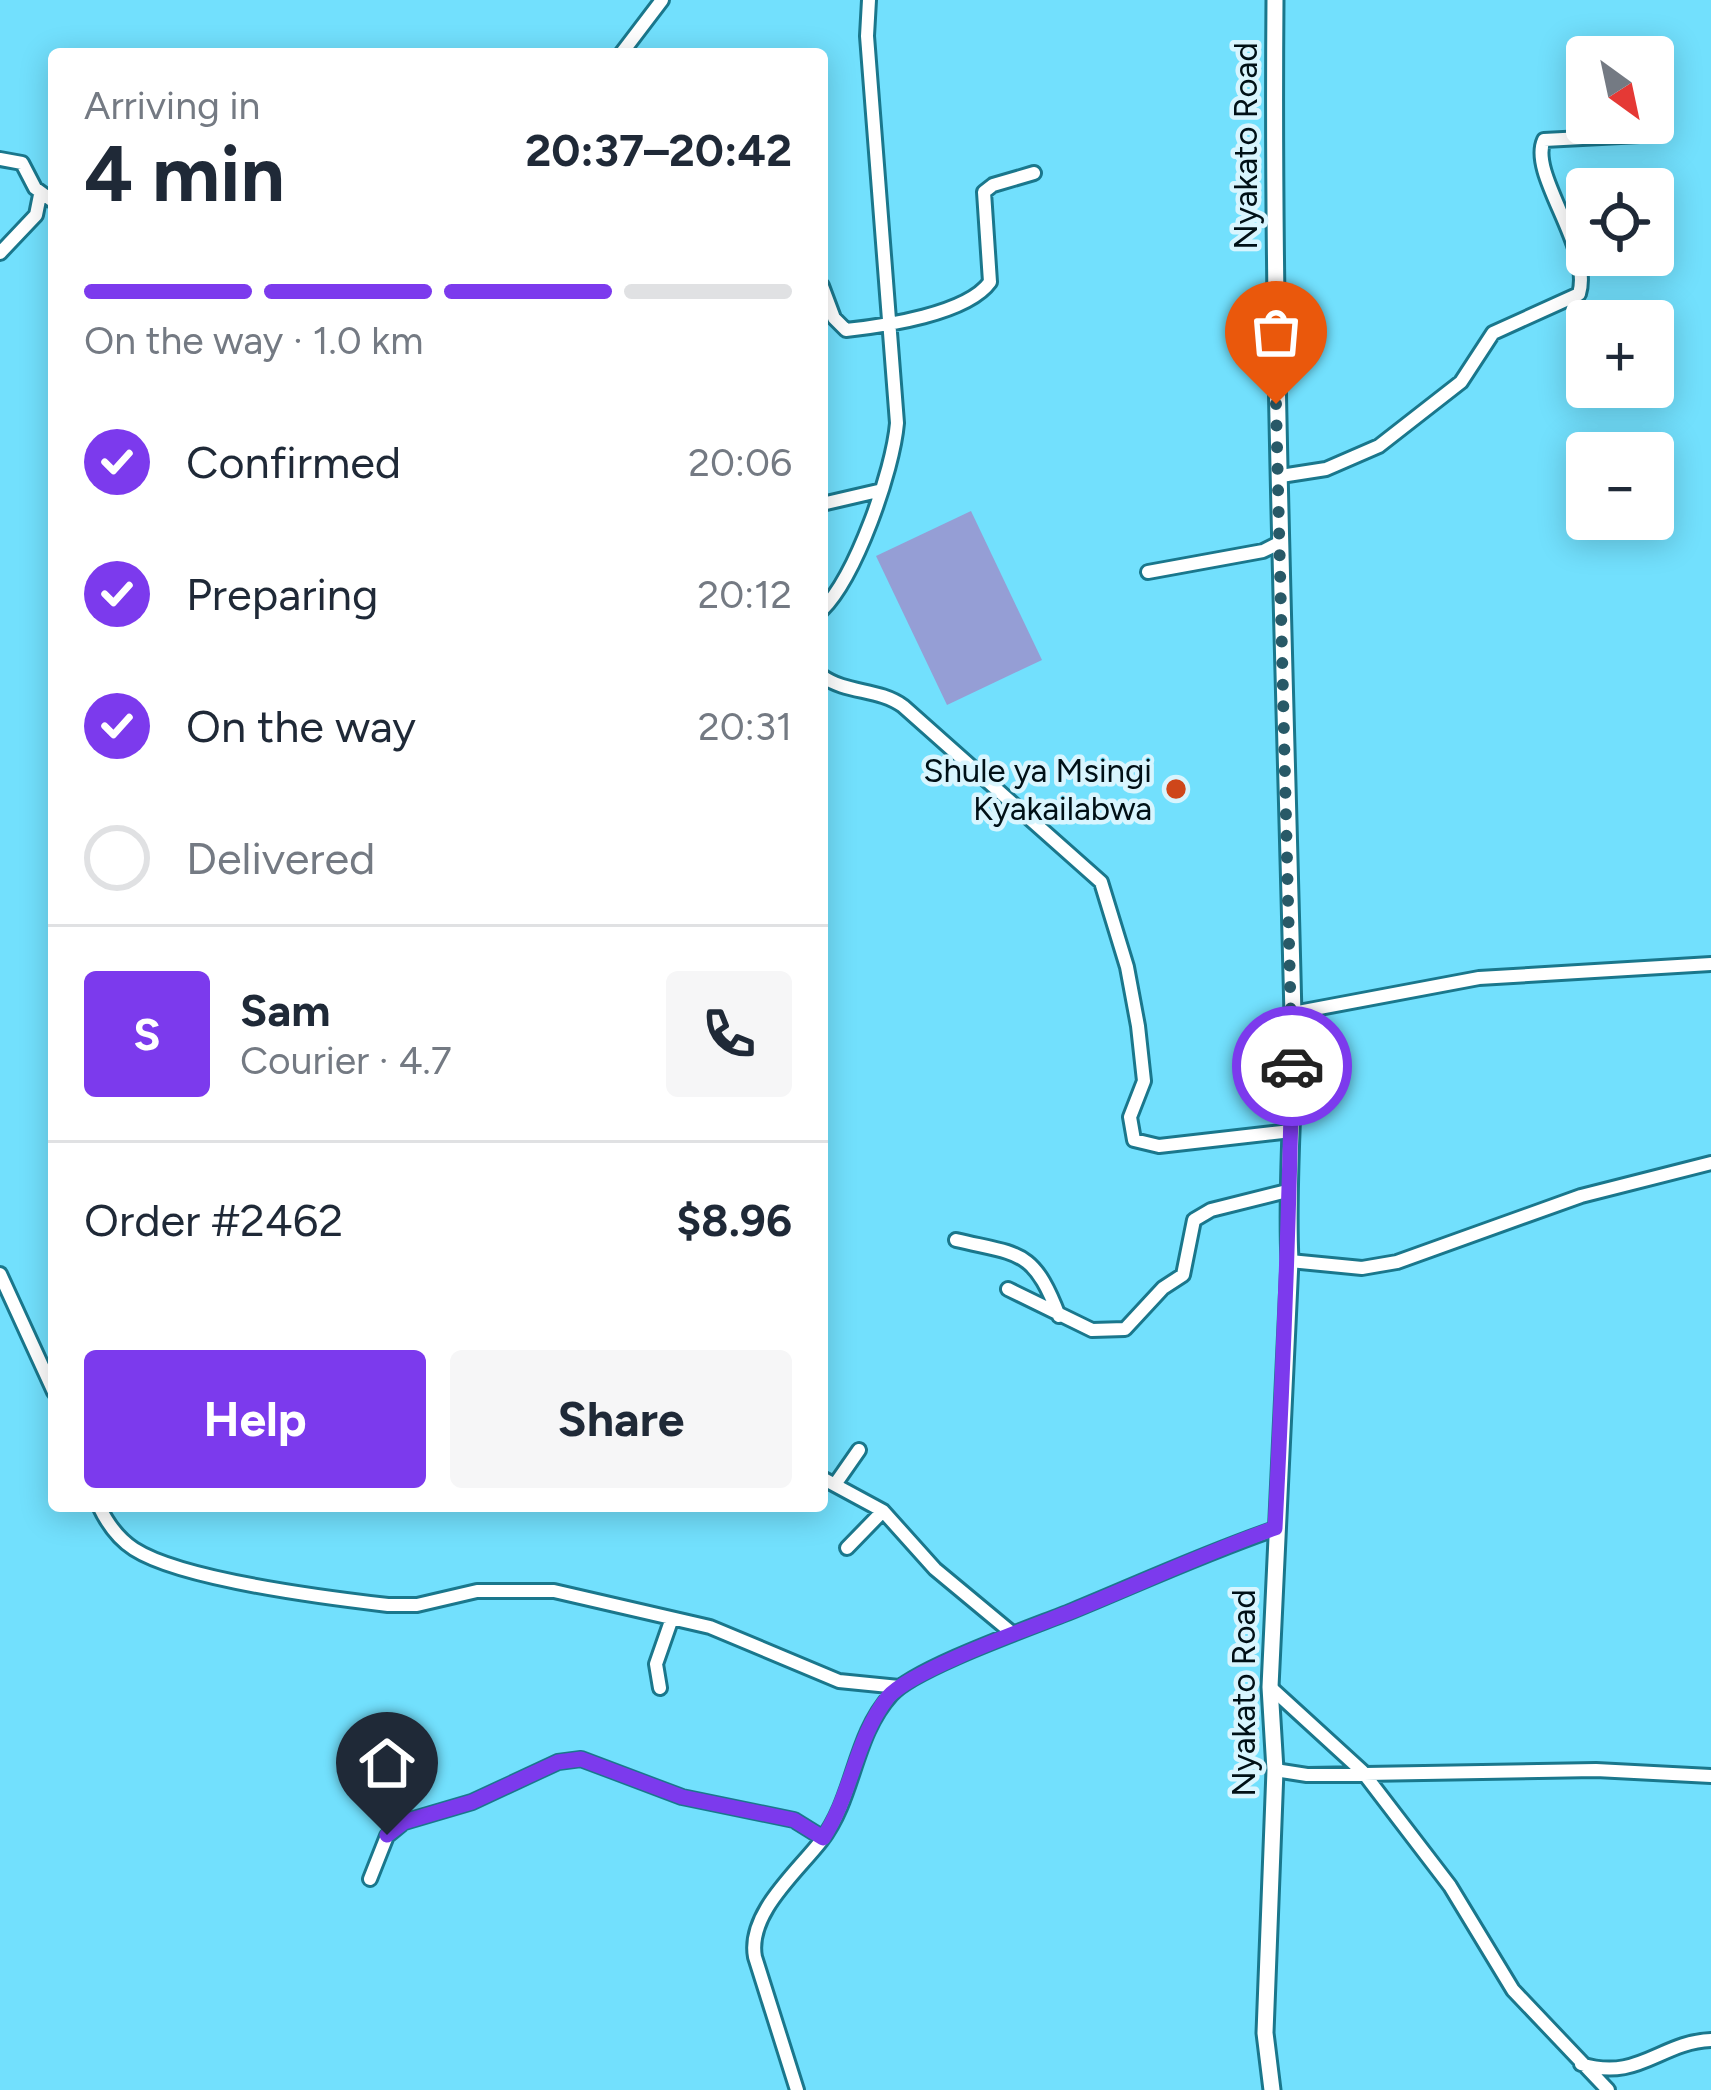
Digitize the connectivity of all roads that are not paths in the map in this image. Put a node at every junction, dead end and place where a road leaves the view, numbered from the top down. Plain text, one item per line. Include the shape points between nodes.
1 (662, 0) edge
2 (869, 0) edge
3 (1276, 0) edge
4 (626, 48) edge
5 (1566, 139) edge
6 (0, 159) edge
7 (1034, 173) dead end
8 (40, 194) junction
9 (48, 199) edge
10 (0, 253) edge
11 (828, 300) edge
12 (890, 325) junction
13 (1281, 476) junction
14 (878, 491) junction
15 (828, 502) edge
16 (1281, 542) junction
17 (1148, 572) dead end
18 (828, 602) edge
19 (828, 680) edge
20 (1711, 964) edge
21 (1293, 1013) junction
22 (1291, 1131) junction
23 (1711, 1162) edge
24 (1287, 1191) junction
25 (956, 1240) dead end
26 (1290, 1261) junction
27 (0, 1274) edge
28 (1008, 1289) dead end
29 (1059, 1316) junction
30 (48, 1379) edge
31 (859, 1450) dead end
32 (829, 1480) edge
33 (884, 1511) junction
34 (103, 1512) edge
35 (1275, 1528) junction
36 (847, 1548) dead end
37 (671, 1621) junction
38 (1012, 1633) junction
39 (899, 1687) junction
40 (1270, 1687) junction
41 (660, 1688) dead end
42 (1275, 1770) junction
43 (1362, 1771) junction
44 (1711, 1776) edge
45 (823, 1838) junction
46 (370, 1879) dead end
47 (1711, 2040) edge
48 (1578, 2063) junction
49 (797, 2090) edge
50 (1272, 2090) edge
51 (1608, 2090) edge

1 - 4 street
2 - 12 street
3 - 13 street, Nyakato Road
5 - 13 street via 1544,140 1540,156 1568,224 1579,294 1493,333 1460,382 1379,446 1326,469
6 - 8 street via 26,166
7 - 12 street via 993,185 981,199 986,288
8 - 9 street
8 - 10 street via 36,214
11 - 12 street via 846,330
12 - 14 street via 897,424
13 - 16 street, Nyakato Road
14 - 15 street
14 - 18 street via 851,571
16 - 17 street
16 - 21 street, Nyakato Road
19 - 22 street via 903,706 1101,882 1136,1010 1144,1081 1130,1117 1134,1140 1159,1147
20 - 21 street via 1479,979
21 - 22 street, Nyakato Road
22 - 24 street, Nyakato Road
23 - 26 street via 1581,1196 1397,1262 1362,1268
24 - 26 street, Nyakato Road
24 - 29 street via 1194,1220 1183,1275 1125,1329 1092,1330
25 - 29 street via 1017,1252
26 - 35 street, Nyakato Road
27 - 30 street
28 - 29 street
31 - 32 street
32 - 33 street
33 - 36 street
33 - 38 street via 935,1569
34 - 37 street via 116,1535 152,1558 318,1596 417,1605 477,1591 534,1590
35 - 38 street
35 - 40 street, Nyakato Road
37 - 39 street via 710,1627 839,1681
37 - 41 street via 656,1664
38 - 39 street
39 - 45 street via 868,1727 848,1795
40 - 42 street, Nyakato Road
40 - 43 street
42 - 43 street
42 - 50 street, Nyakato Road via 1265,2033
43 - 44 street
43 - 48 street via 1450,1886 1513,1990
45 - 46 street via 794,1820 682,1797 581,1759 404,1822 387,1835
45 - 49 street via 775,1898 754,1947
47 - 48 street via 1624,2070
48 - 51 street

